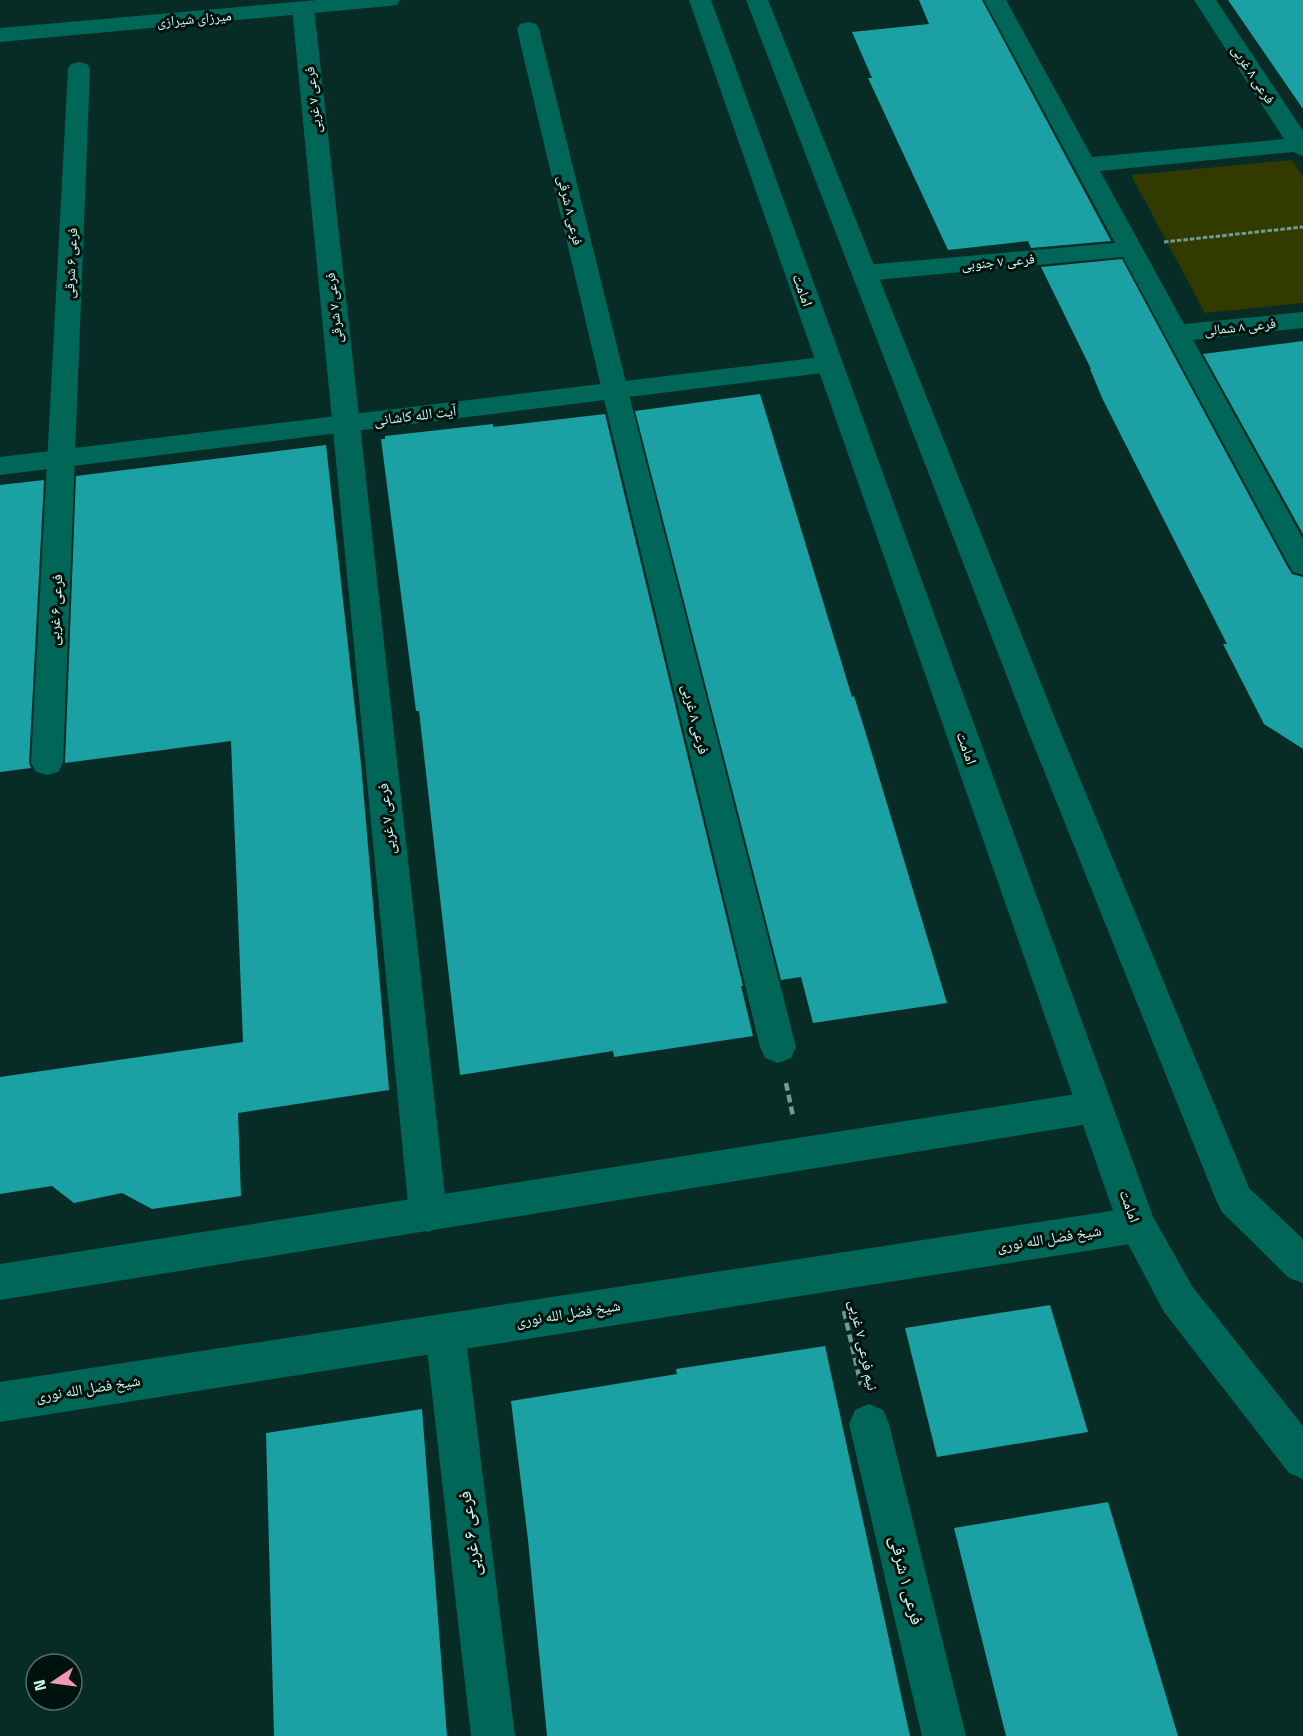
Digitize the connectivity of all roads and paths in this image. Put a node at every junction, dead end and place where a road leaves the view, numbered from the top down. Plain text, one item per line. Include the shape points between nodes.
1 (188, 0) edge
2 (389, 0) edge
3 (700, 0) edge
4 (757, 0) edge
5 (995, 0) edge
6 (1205, 0) edge
7 (303, 8) junction
8 (0, 17) edge
9 (528, 29) dead end
10 (0, 35) edge
11 (79, 69) dead end
12 (1302, 146) edge
13 (1085, 165) junction
14 (321, 192) joint
15 (1303, 226) edge
16 (1131, 249) junction
17 (865, 273) junction
18 (1303, 320) edge
19 (1177, 333) junction
20 (830, 365) junction
21 (615, 391) junction
22 (344, 424) junction
23 (62, 458) junction
24 (0, 466) edge
25 (1303, 565) edge
26 (47, 763) dead end
27 (778, 1047) joint
28 (1095, 1107) junction
29 (802, 1154) junction
30 (428, 1214) junction
31 (1137, 1225) junction
32 (1303, 1265) edge
33 (836, 1271) junction
34 (0, 1282) edge
35 (445, 1332) junction
36 (0, 1402) edge
37 (869, 1424) joint
38 (1302, 1457) edge
39 (493, 1736) edge
40 (944, 1736) edge

1 - 8 street, میرزای شیرازی
2 - 7 street, میرزای شیرازی
3 - 20 street, امامت
4 - 17 street
5 - 13 street
6 - 12 street, فرعی ۸ غربی
7 - 10 street, میرزای شیرازی
7 - 14 street, فرعی ۷ غربی
9 - 21 street, فرعی ۸ شرقی
11 - 23 street, فرعی ۶ شرقی
12 - 13 street
13 - 16 street
14 - 22 street, فرعی ۷ شرقی
15 - 16 path
16 - 17 street, فرعی ۷ جنوبی
16 - 19 street
17 - 32 street via 1042,726 1235,1200
18 - 19 street, فرعی ۸ شمالی
19 - 25 street
20 - 21 street, آیت الله کاشانی
20 - 28 street, امامت
21 - 22 street, آیت الله کاشانی
21 - 27 street, فرعی ۸ غربی
22 - 23 street, آیت الله کاشانی
22 - 30 street, فرعی ۷ غربی
23 - 24 street, آیت الله کاشانی
23 - 26 street, فرعی ۶ غربی
27 - 29 path
28 - 29 street
28 - 31 street, امامت
29 - 30 street
30 - 34 street
31 - 33 street, شیخ فضل الله نوری
31 - 38 street, امامت via 1178,1299
33 - 35 street, شیخ فضل الله نوری
33 - 37 path, نیم فرعی ۷ غربی
35 - 36 street, شیخ فضل الله نوری
35 - 39 street, فرعی ۶ غربی
37 - 40 street, فرعی ۱ شرقی

